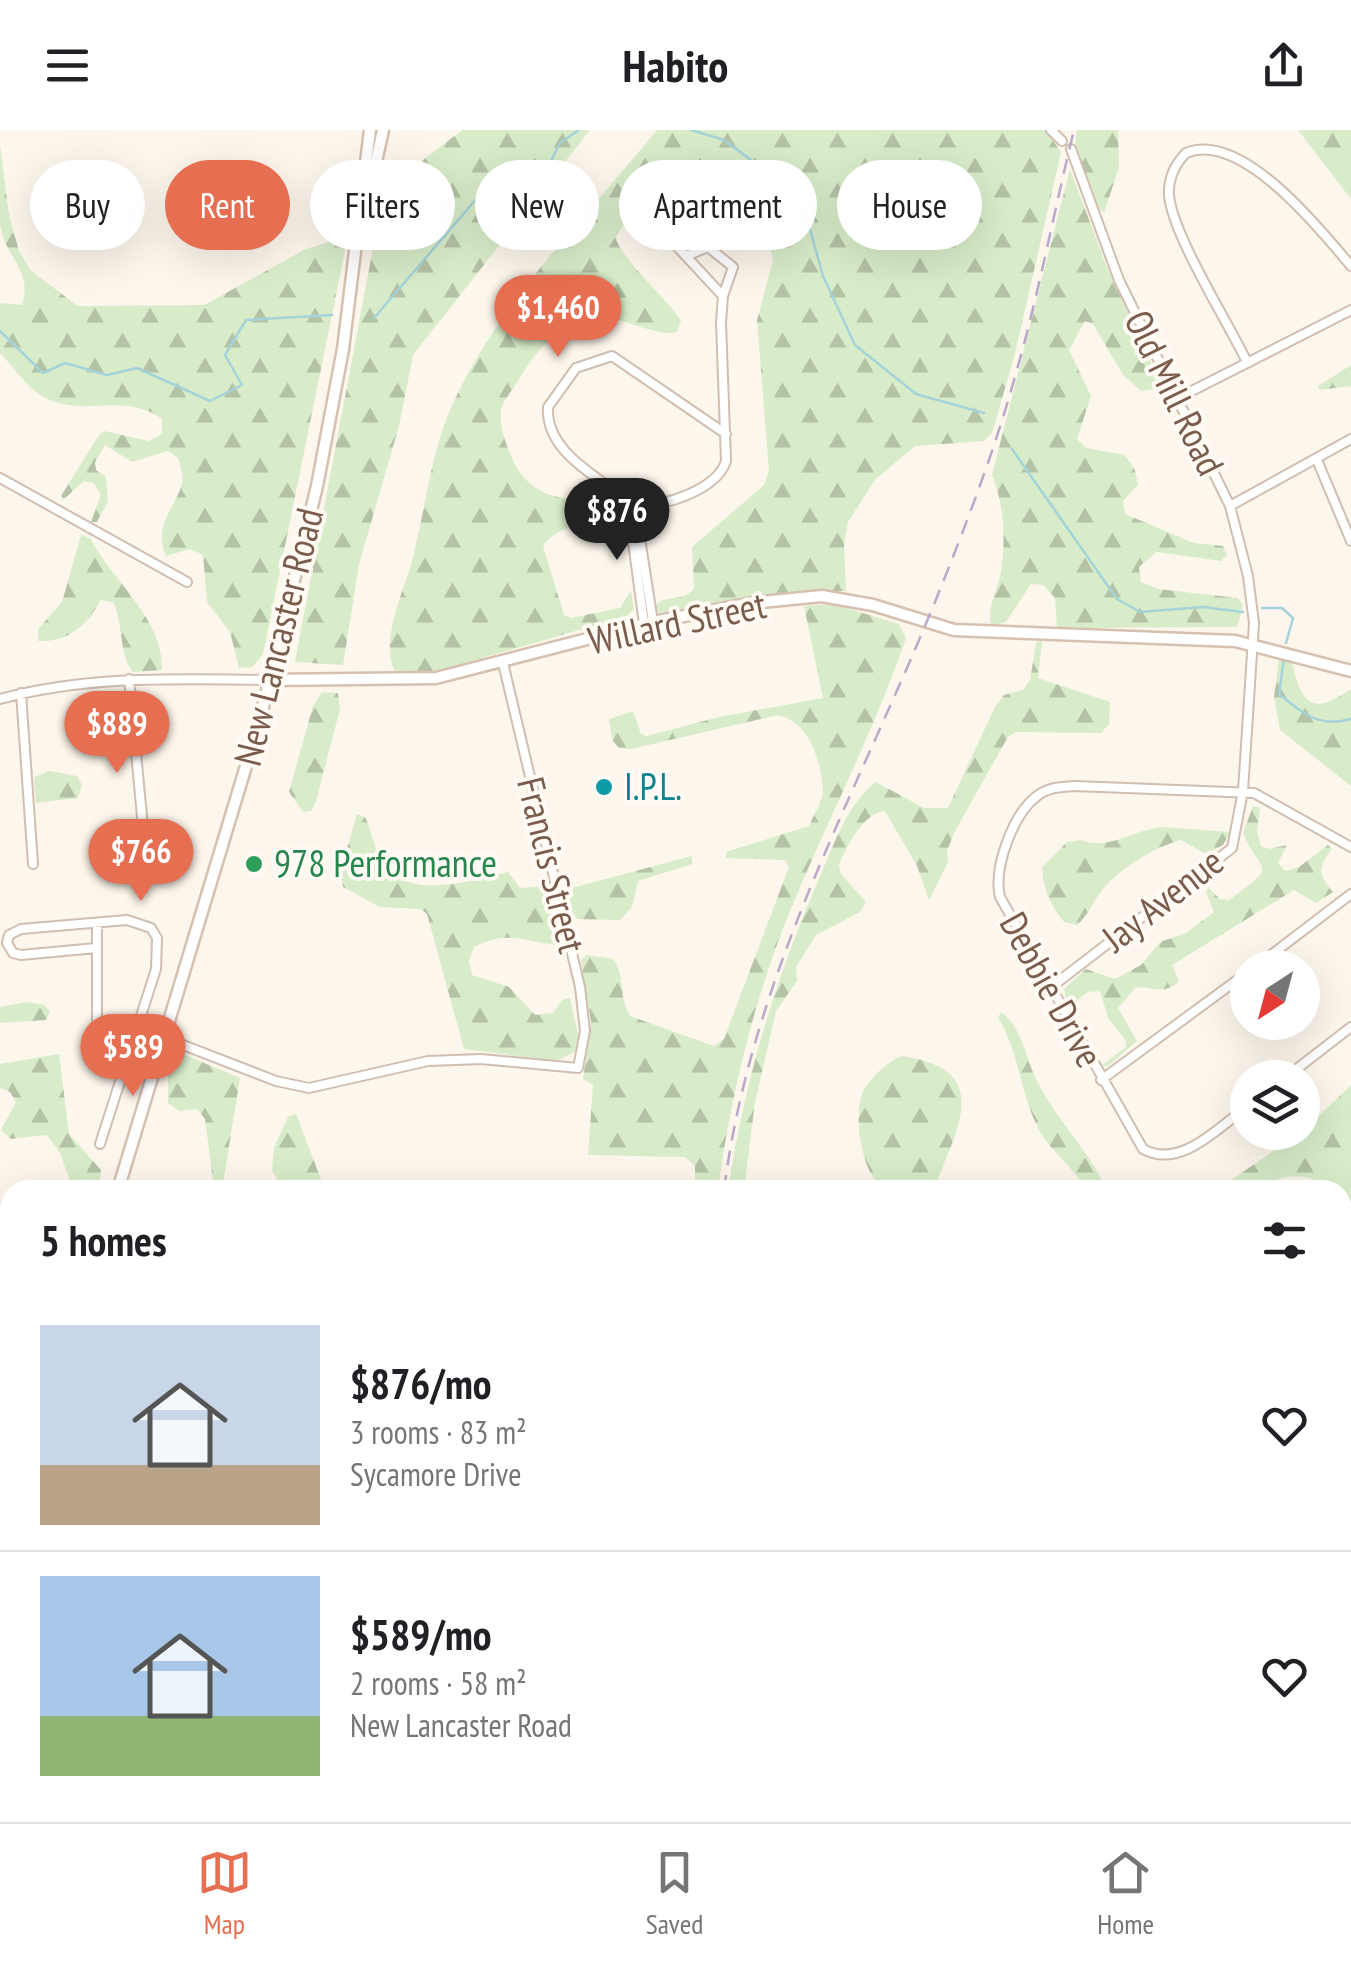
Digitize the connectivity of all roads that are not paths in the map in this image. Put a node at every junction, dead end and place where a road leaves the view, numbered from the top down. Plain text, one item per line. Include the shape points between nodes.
1 (370, 130) edge
2 (384, 130) edge
3 (1052, 130) edge
4 (1215, 140) dead end
5 (1062, 142) dead end
6 (1071, 149) dead end
7 (367, 160) edge
8 (378, 160) edge
9 (1264, 161) dead end
10 (356, 250) edge
11 (680, 250) edge
12 (686, 256) junction
13 (1351, 266) edge
14 (723, 296) junction
15 (1351, 310) edge
16 (1247, 362) junction
17 (1178, 398) junction
18 (726, 434) junction
19 (1351, 439) edge
20 (1317, 460) junction
21 (0, 478) edge
22 (634, 506) junction
23 (1230, 506) junction
24 (1351, 540) edge
25 (187, 582) dead end
26 (649, 624) junction
27 (1252, 644) junction
28 (503, 663) junction
29 (1351, 671) edge
30 (129, 679) junction
31 (270, 680) junction
32 (21, 693) junction
33 (0, 698) edge
34 (1243, 791) junction
35 (1351, 847) edge
36 (34, 864) dead end
37 (146, 869) dead end
38 (1351, 894) edge
39 (96, 922) junction
40 (96, 948) junction
41 (1277, 950) edge
42 (1230, 985) edge
43 (1050, 988) junction
44 (1351, 1027) edge
45 (165, 1038) junction
46 (132, 1042) junction
47 (160, 1052) junction
48 (1308, 1060) edge
49 (1101, 1080) junction
50 (1230, 1119) edge
51 (100, 1144) dead end
52 (121, 1180) edge

1 - 7 main road, New Lancaster Road
2 - 8 main road
3 - 5 street
4 - 16 street via 1196,139 1174,169 1170,205
6 - 17 street, Old Mill Road via 1110,260
9 - 13 street
10 - 31 main road, New Lancaster Road via 324,452
11 - 12 street
12 - 14 street
12 - 14 street via 708,247 731,262
14 - 18 street
15 - 16 street
16 - 17 street
17 - 23 street, Old Mill Road
18 - 22 street via 726,461 717,477 688,494
18 - 22 street via 617,358 576,368 548,407 552,436
19 - 20 street
20 - 23 street
20 - 24 street
21 - 25 street
22 - 26 street
23 - 27 street, Old Mill Road via 1253,604
26 - 27 main road, Willard Street via 752,603 839,597 974,633
26 - 28 main road, Willard Street
27 - 29 main road, Willard Street
27 - 34 street, Old Mill Road
28 - 31 main road, Willard Street via 406,681
28 - 45 street, Francis Street via 580,987 585,1031 578,1068 428,1060 309,1088
30 - 31 street, Willard Street
30 - 32 street, Willard Street
30 - 37 street
31 - 45 main road, New Lancaster Road
32 - 33 street, Willard Street
32 - 36 street
34 - 35 street via 1272,800
34 - 43 street, Jay Avenue via 1228,852
34 - 43 street, Debbie Drive via 1064,786 1032,801 1002,860 998,890
38 - 41 street
39 - 40 street
39 - 40 street via 21,929 7,943 21,955
39 - 46 street via 142,923 157,938 156,969
40 - 46 street via 97,1020 103,1030
42 - 49 street
43 - 49 street, Debbie Drive
44 - 48 street
45 - 47 main road, New Lancaster Road
46 - 47 street
46 - 51 street
47 - 52 main road, New Lancaster Road
49 - 50 street, Debbie Drive via 1139,1145 1159,1156 1186,1150

